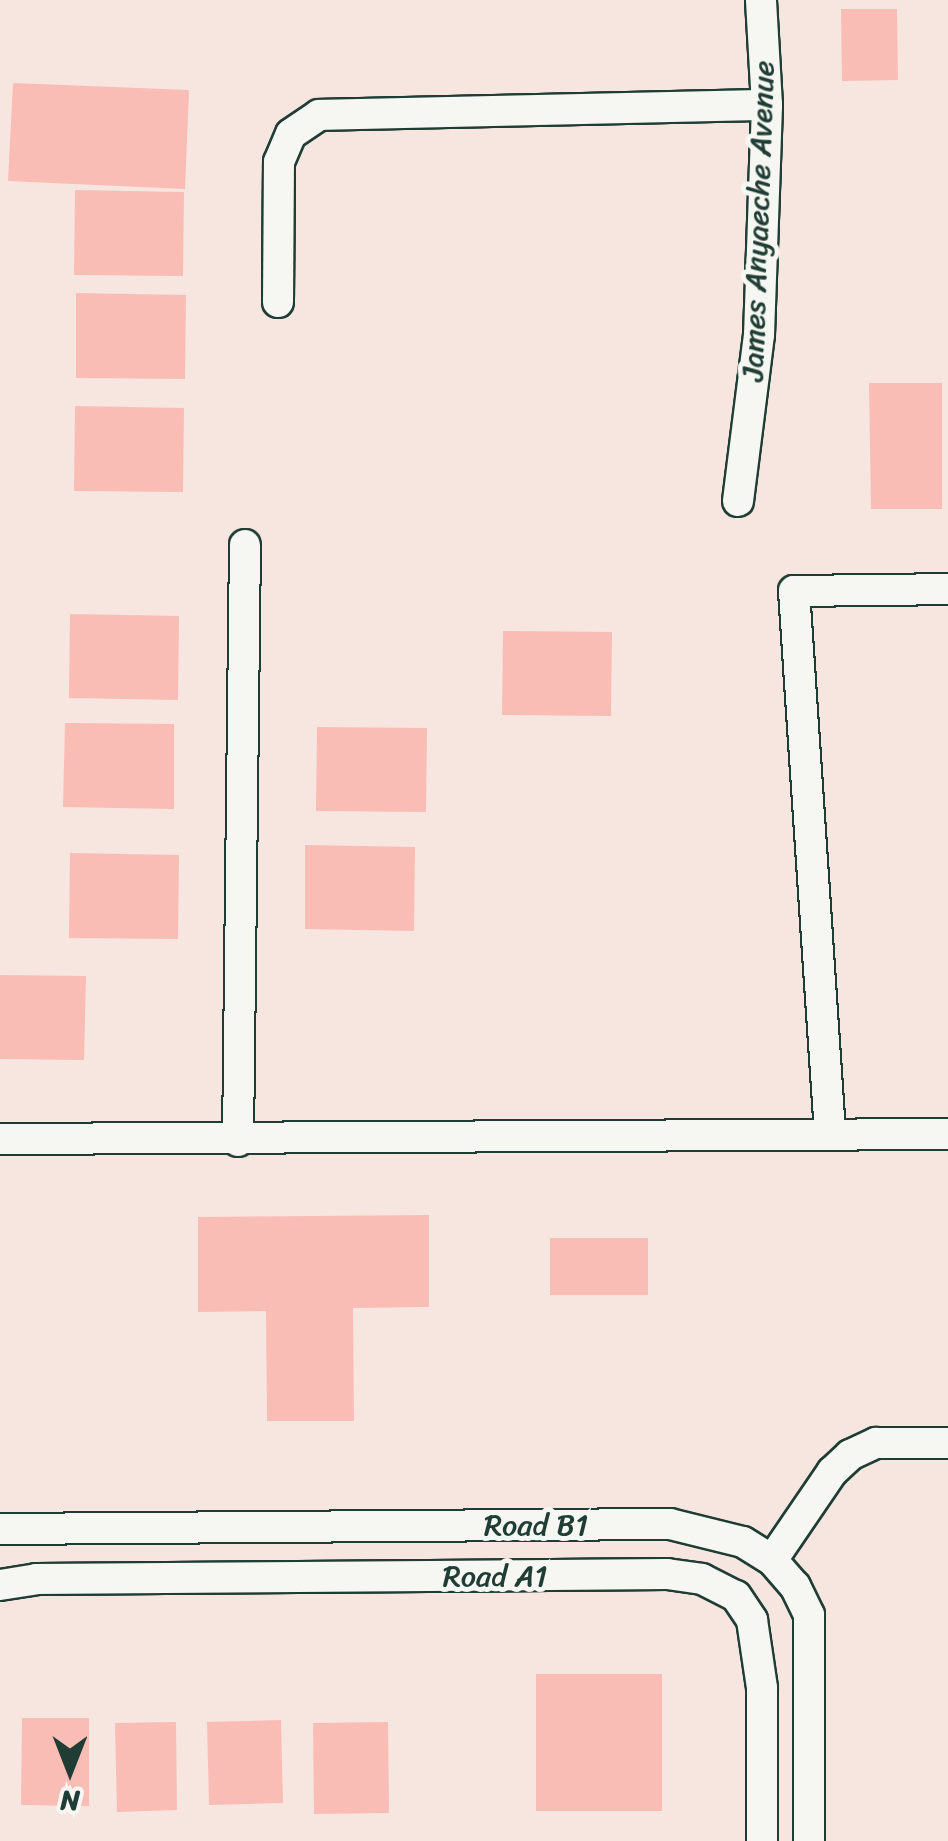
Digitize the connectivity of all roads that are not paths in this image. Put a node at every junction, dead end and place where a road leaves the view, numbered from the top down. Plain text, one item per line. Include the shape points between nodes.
1 (761, 0) edge
2 (768, 106) junction
3 (278, 302) dead end
4 (738, 501) dead end
5 (244, 545) dead end
6 (948, 589) edge
7 (830, 1132) junction
8 (948, 1134) edge
9 (0, 1139) edge
10 (238, 1141) junction
11 (948, 1443) edge
12 (0, 1528) edge
13 (772, 1560) junction
14 (0, 1585) edge
15 (762, 1841) edge
16 (809, 1841) edge

1 - 2 street, James Anyaeche Avenue
2 - 3 street via 319,115 291,134 279,162
2 - 4 street, James Anyaeche Avenue via 759,335
5 - 10 street
6 - 7 street via 794,591
7 - 8 street
7 - 10 street
9 - 10 street
11 - 13 street via 876,1443 850,1455
12 - 13 street, Road B1 via 670,1524 744,1542
13 - 16 street, Road B1 via 795,1586 808,1616
14 - 15 street, Road A1 via 36,1579 702,1579 736,1596 752,1620 762,1688

